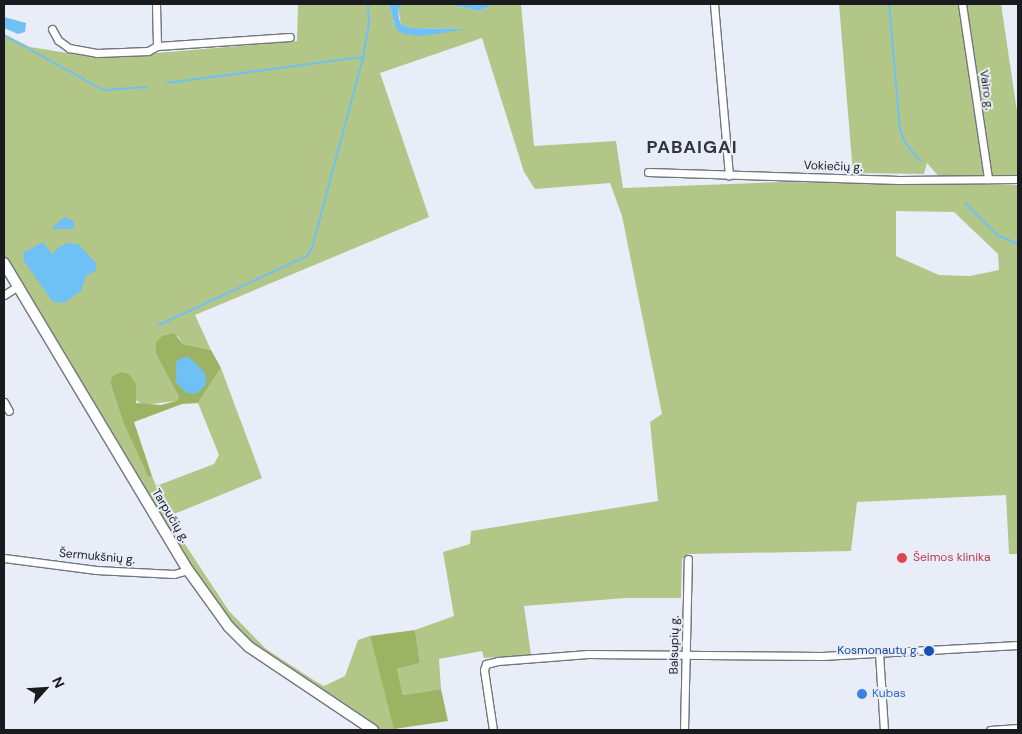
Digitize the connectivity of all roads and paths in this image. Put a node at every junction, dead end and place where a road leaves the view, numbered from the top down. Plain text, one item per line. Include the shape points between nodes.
1 (156, 4) edge
2 (714, 4) edge
3 (962, 4) edge
4 (52, 29) dead end
5 (290, 37) dead end
6 (156, 46) junction
7 (648, 172) dead end
8 (729, 175) junction
9 (988, 179) junction
10 (1018, 179) edge
11 (4, 263) edge
12 (18, 286) junction
13 (4, 295) edge
14 (4, 402) edge
15 (9, 411) dead end
16 (4, 558) edge
17 (688, 559) dead end
18 (188, 570) junction
19 (1018, 645) edge
20 (879, 653) junction
21 (686, 654) junction
22 (1018, 728) edge
23 (373, 730) edge
24 (493, 730) edge
25 (684, 730) edge
26 (884, 730) edge
27 (990, 730) edge

1 - 6 street
2 - 8 street
3 - 9 street, Vairo g.
4 - 6 street via 58,40 82,52 148,51
5 - 6 street
7 - 8 street, Vokiečių g.
8 - 9 street, Vokiečių g.
9 - 10 street, Vokiečių g.
11 - 12 main road, Tarpučių g.
12 - 13 street
12 - 18 main road, Tarpučių g.
14 - 15 street
16 - 18 street, Šermukšnių g. via 96,570 174,574
17 - 21 street, Balsupių g.
18 - 23 main road, Tarpučių g. via 229,626 249,647
19 - 20 street
20 - 21 street
20 - 26 street
21 - 24 street via 588,654 486,664 484,670
21 - 25 street, Balsupių g.
22 - 27 street

